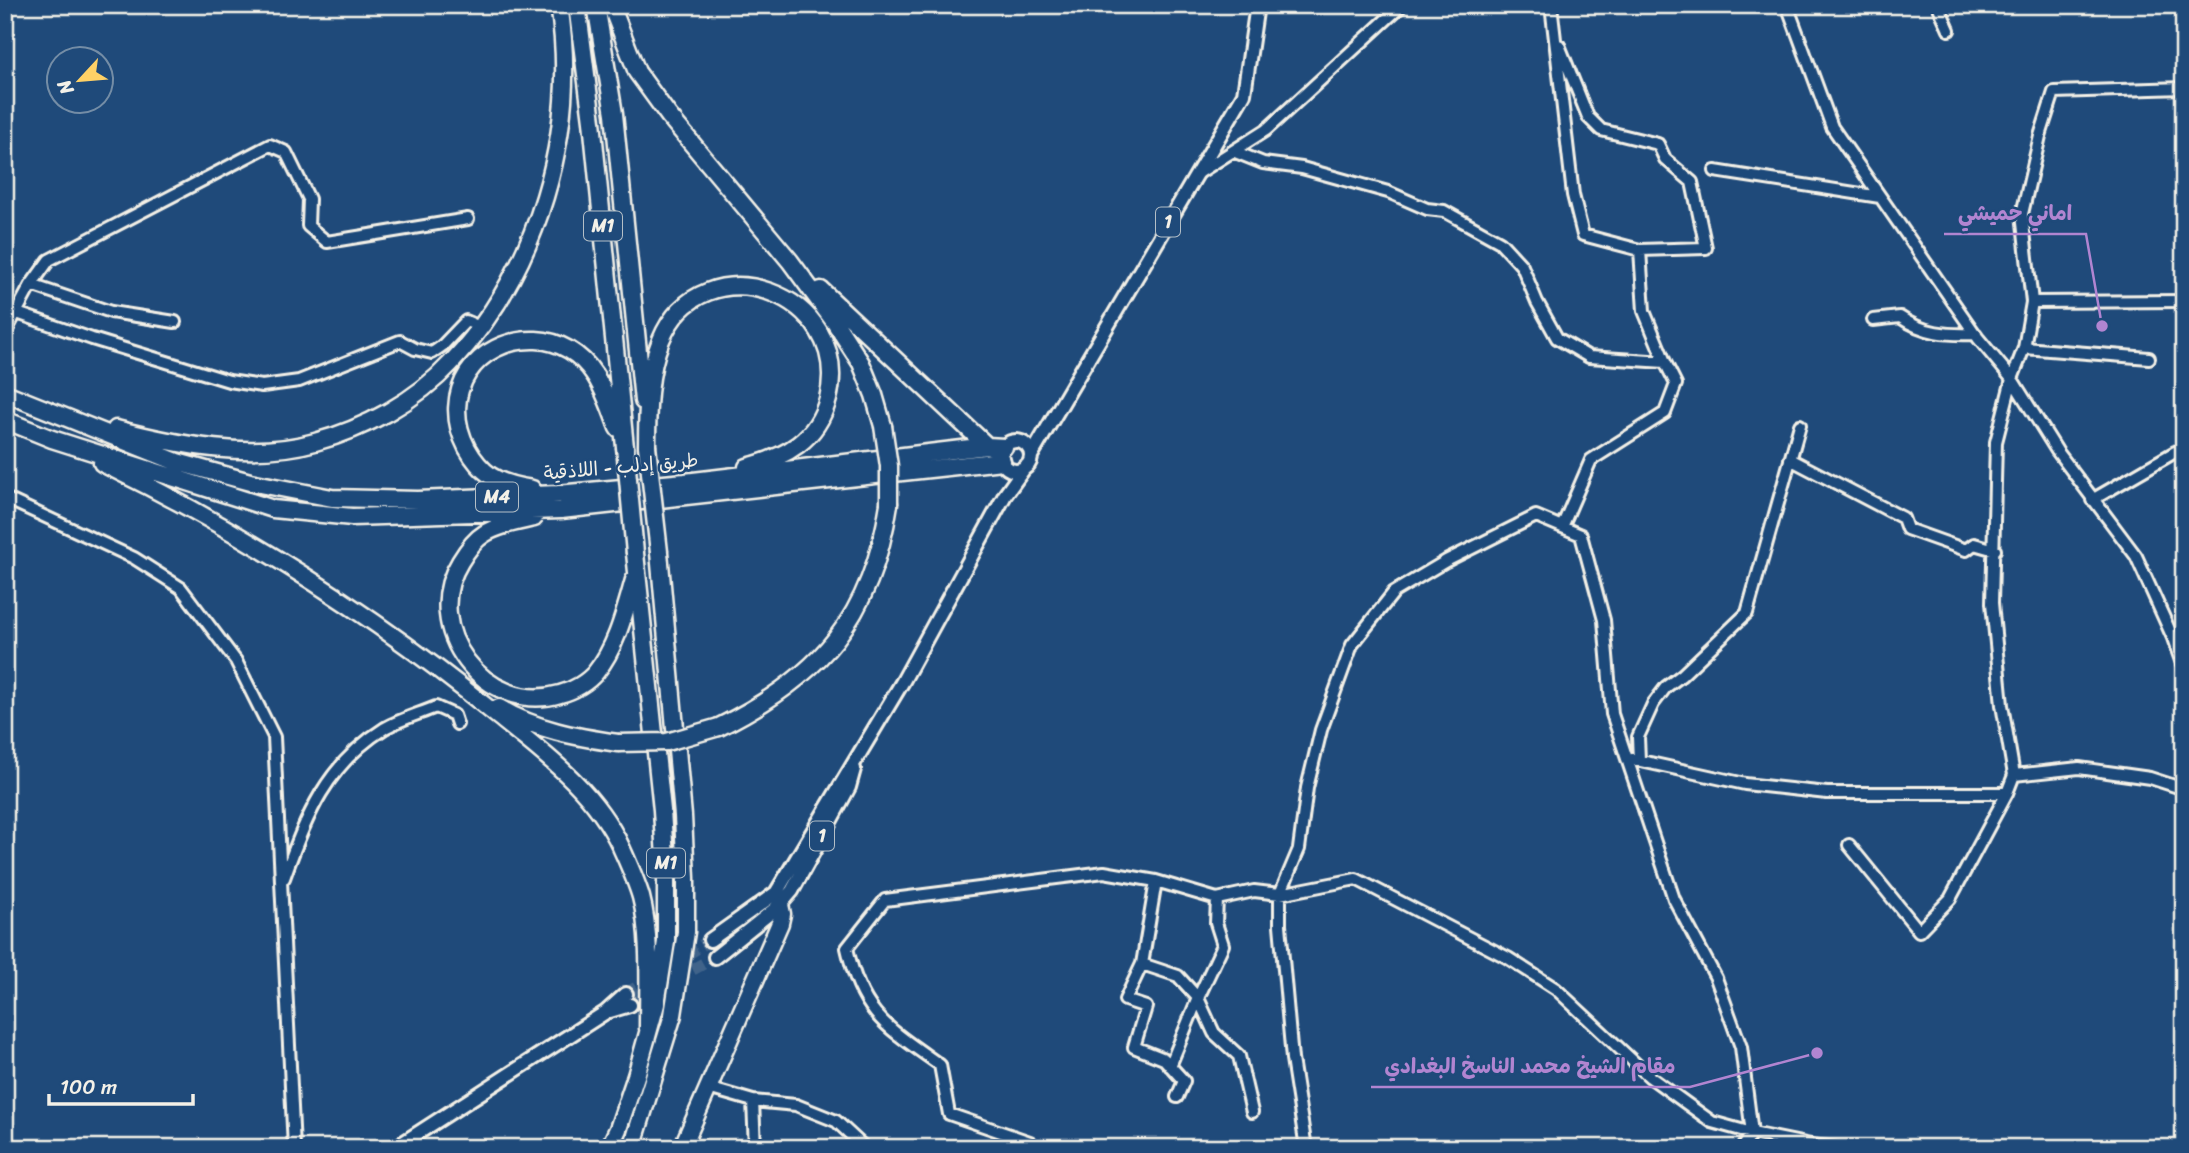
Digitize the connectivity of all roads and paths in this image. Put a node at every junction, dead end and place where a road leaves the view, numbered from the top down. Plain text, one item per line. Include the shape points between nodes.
1 (559, 5) edge
2 (577, 5) edge
3 (596, 5) edge
4 (611, 5) edge
5 (1257, 5) edge
6 (1402, 5) edge
7 (1551, 5) edge
8 (1787, 5) edge
9 (1938, 5) edge
10 (1949, 30) dead end
11 (1554, 33) junction
12 (2184, 88) edge
13 (1233, 151) junction
14 (1715, 171) dead end
15 (1197, 174) junction
16 (1880, 197) junction
17 (468, 219) dead end
18 (1640, 250) junction
19 (790, 261) junction
20 (31, 285) junction
21 (2184, 301) edge
22 (2032, 302) junction
23 (12, 318) edge
24 (1873, 320) dead end
25 (175, 322) dead end
26 (480, 327) junction
27 (5, 333) edge
28 (1976, 334) junction
29 (2025, 348) junction
30 (2149, 358) dead end
31 (1665, 362) junction
32 (2012, 379) junction
33 (5, 393) edge
34 (57, 415) junction
35 (5, 419) edge
36 (1800, 425) dead end
37 (1046, 426) junction
38 (52, 439) junction
39 (647, 446) junction
40 (625, 447) junction
41 (1004, 453) junction
42 (2175, 453) dead end
43 (1790, 459) junction
44 (1028, 461) junction
45 (685, 482) junction
46 (1005, 495) junction
47 (5, 498) edge
48 (2092, 500) junction
49 (560, 502) junction
50 (1562, 527) junction
51 (1995, 550) junction
52 (637, 570) junction
53 (2184, 631) edge
54 (2173, 638) junction
55 (2184, 668) edge
56 (444, 673) junction
57 (457, 724) dead end
58 (1625, 757) junction
59 (1639, 760) junction
60 (2014, 775) junction
61 (2184, 789) edge
62 (2007, 793) junction
63 (1849, 845) dead end
64 (1156, 881) junction
65 (281, 884) junction
66 (1280, 894) junction
67 (778, 899) junction
68 (1217, 899) junction
69 (710, 940) tunnel mouth
70 (715, 957) tunnel mouth
71 (1142, 964) junction
72 (1198, 998) junction
73 (628, 999) tunnel mouth
74 (648, 1029) junction
75 (1170, 1066) junction
76 (708, 1088) junction
77 (1177, 1097) dead end
78 (753, 1101) junction
79 (1252, 1112) dead end
80 (1752, 1133) junction
81 (294, 1148) edge
82 (395, 1148) edge
83 (609, 1148) edge
84 (632, 1148) edge
85 (682, 1148) edge
86 (755, 1148) edge
87 (865, 1148) edge
88 (1036, 1148) edge
89 (1307, 1148) edge
90 (1743, 1148) edge
91 (1838, 1148) edge

1 - 26 highway via 565,88 549,184 517,267
2 - 40 highway, M1
3 - 39 highway, M1 via 614,114
4 - 19 highway via 637,72
5 - 15 main road, 1 via 1244,94
6 - 13 street via 1266,130
7 - 11 street
8 - 16 street via 1832,127
9 - 10 street
11 - 18 street via 1573,195 1583,235
11 - 18 street via 1588,117 1601,130 1658,144 1665,159 1692,182 1706,247
12 - 22 street via 2054,92 2022,214
13 - 15 street
13 - 31 street via 1444,211 1500,242 1522,266 1557,338 1589,357
14 - 16 street
15 - 37 main road, 1
16 - 28 street
17 - 20 street via 327,242 308,226 309,199 286,152 270,145 49,260
18 - 31 street via 1644,311
19 - 41 highway
19 - 56 highway, bridge via 861,363 883,426 889,466 889,504 876,568 859,606 838,636 788,687 755,709 719,727 667,741 618,743 563,734 502,710
20 - 23 street
20 - 25 street via 110,312
21 - 22 street
22 - 29 street
23 - 26 street via 229,381 262,386 299,381 400,341 432,353 466,321
23 - 27 street
24 - 28 street via 1900,317 1944,335
26 - 34 highway via 450,365 421,389 353,430 313,443 233,450 180,445
28 - 32 street
29 - 30 street
29 - 32 street
31 - 50 street via 1676,384 1665,413 1591,460
32 - 48 street
32 - 51 street via 1996,442
33 - 34 highway, طريق إدلب - اللاذقية / M4
34 - 49 highway, طريق إدلب - اللاذقية / M4 via 177,462 332,498
35 - 38 highway, طريق إدلب - اللاذقية / M4
36 - 43 street
37 - 41 main road
37 - 44 main road, 1
38 - 49 highway, طريق إدلب - اللاذقية / M4 via 273,509 352,517
38 - 56 highway via 173,498 294,569
39 - 45 highway via 653,371 661,340 676,314 699,296 726,287 753,286 779,293 801,308 818,328 829,353 831,383 824,413 807,438 783,456
39 - 84 highway, M1, bridge via 683,816 685,932 673,1016
40 - 49 highway via 594,374 578,355 558,343 540,340 516,340 494,347 463,381 456,403 461,437 474,461 491,476
40 - 52 highway, M1, bridge
41 - 44 main road via 1016,470
41 - 44 main road via 1026,445
41 - 45 highway, طريق إدلب - اللاذقية / M4
41 - 46 main road, 1
41 - 49 highway, طريق إدلب - اللاذقية / M4
42 - 48 street
43 - 51 street via 1903,518 1907,529 1966,550 1974,544
43 - 59 street via 1746,613 1653,704 1639,737
44 - 46 main road, 1
45 - 49 highway, طريق إدلب - اللاذقية / M4
46 - 67 main road, 1 via 855,762 849,787 792,891
47 - 65 street via 134,558 181,588 236,662 274,737
48 - 54 street via 2136,556
49 - 52 highway via 481,535 454,571 448,618 464,660 480,677 525,698 549,698 571,691 594,674 609,653
50 - 58 street via 1581,535 1604,620 1612,714
50 - 66 street via 1536,516 1446,561 1394,592 1352,645 1321,730 1299,849
51 - 60 street via 1992,603
52 - 74 highway, M1 via 666,874 666,942
53 - 54 street
54 - 55 street
56 - 74 highway via 574,779 620,846 641,898 648,955
57 - 65 street via 454,715 436,707 388,727 362,744 332,773 302,828
58 - 59 street
58 - 80 street via 1674,899 1716,978 1741,1047
59 - 62 street via 1745,784 1827,793
60 - 61 street via 2079,768 2150,778
60 - 62 street
62 - 63 street via 1950,899 1919,930
64 - 68 street
64 - 71 street
64 - 88 street via 1104,872 885,900 847,948 853,977 865,1000 886,1026 940,1065 949,1114
65 - 81 street
66 - 68 street via 1254,891
66 - 80 street via 1356,879 1507,958 1556,989 1650,1077 1712,1122
66 - 89 street via 1292,1059
67 - 69 main road
67 - 70 main road
67 - 76 highway via 780,923
68 - 72 street via 1216,923 1223,945
71 - 72 street via 1178,976
71 - 75 street via 1125,1000 1146,1007 1133,1047
72 - 75 street
72 - 79 street via 1214,1033 1239,1056
73 - 82 main road
74 - 83 highway, M1
75 - 77 street via 1184,1081
76 - 78 street
76 - 85 highway
78 - 86 street
78 - 87 street via 796,1105 836,1121
80 - 90 street
80 - 91 street

